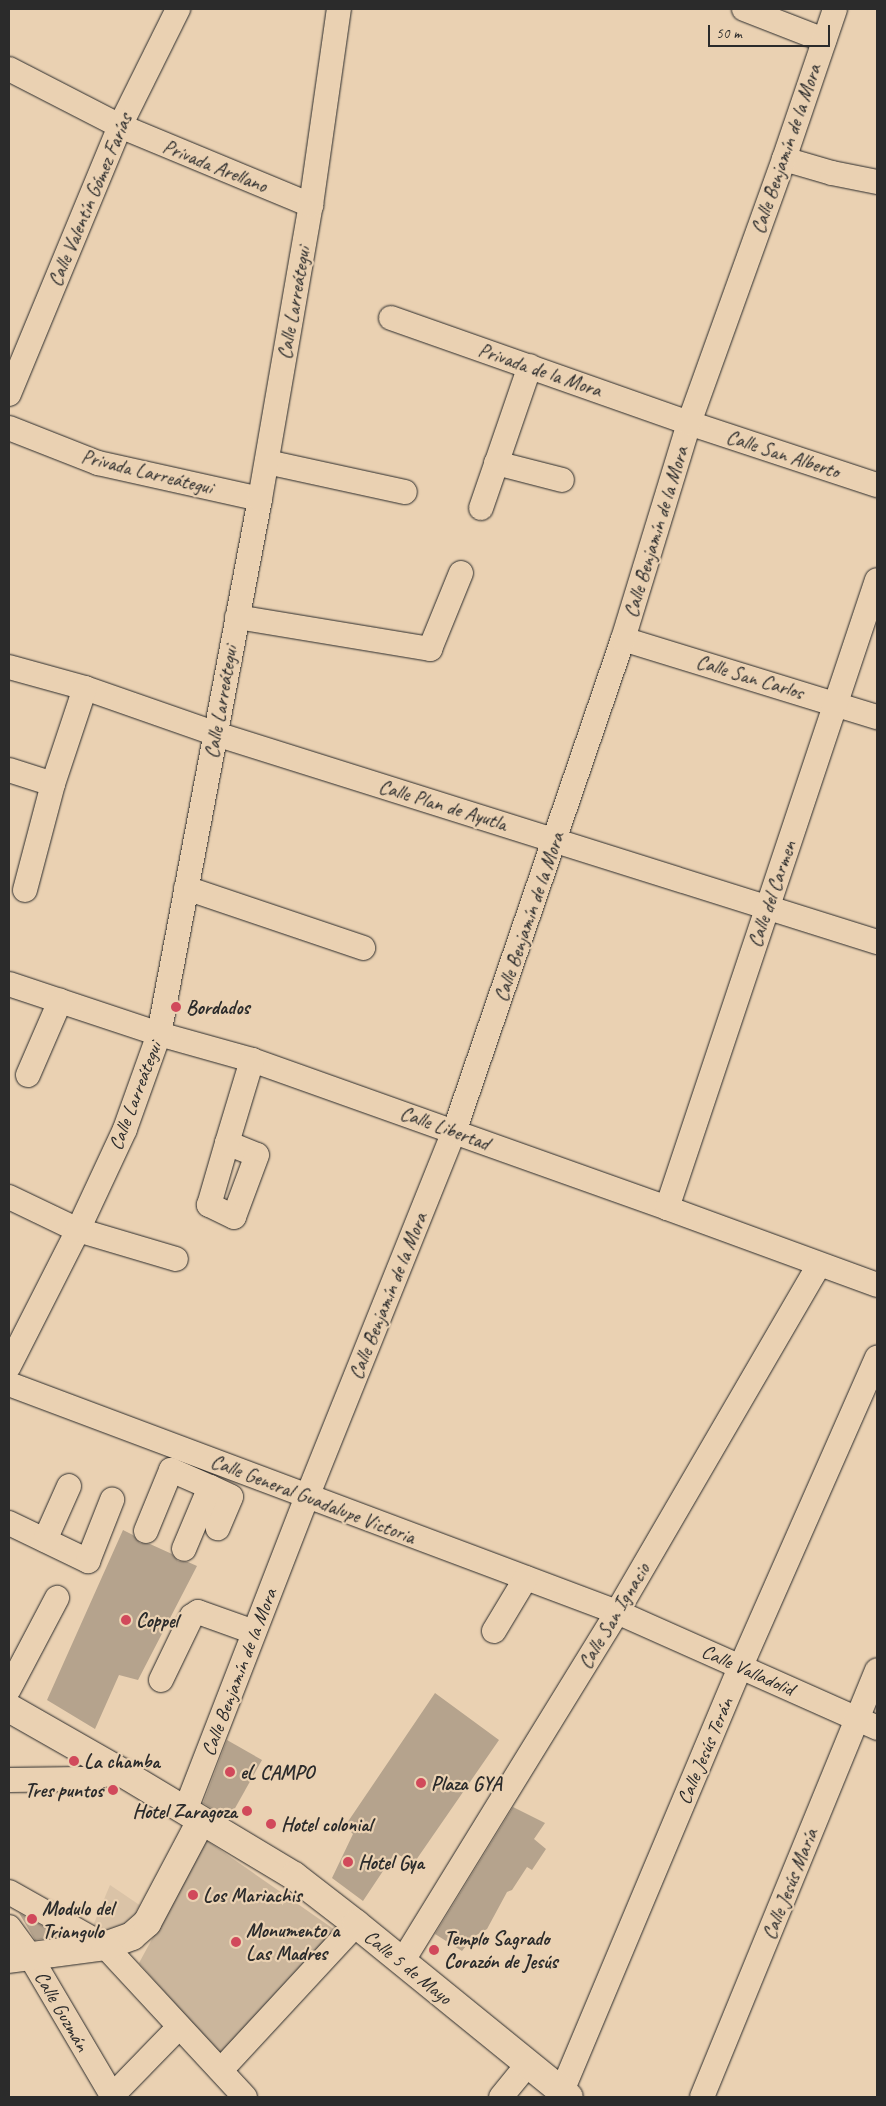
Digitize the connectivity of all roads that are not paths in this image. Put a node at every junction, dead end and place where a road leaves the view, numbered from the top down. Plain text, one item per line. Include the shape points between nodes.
1 (178, 9) edge
2 (340, 9) edge
3 (744, 9) edge
4 (835, 9) edge
5 (824, 40) junction
6 (9, 68) edge
7 (120, 126) junction
8 (784, 158) junction
9 (877, 182) edge
10 (310, 205) junction
11 (391, 318) dead end
12 (530, 366) junction
13 (9, 394) edge
14 (689, 423) junction
15 (9, 428) edge
16 (266, 462) junction
17 (496, 463) junction
18 (562, 480) dead end
19 (877, 485) edge
20 (405, 492) dead end
21 (260, 499) junction
22 (481, 508) dead end
23 (461, 573) dead end
24 (877, 580) edge
25 (237, 618) junction
26 (623, 639) junction
27 (9, 667) edge
28 (85, 688) junction
29 (836, 703) junction
30 (877, 717) edge
31 (216, 734) junction
32 (9, 770) edge
33 (53, 784) junction
34 (555, 841) junction
35 (186, 888) junction
36 (25, 890) dead end
37 (768, 907) junction
38 (877, 942) edge
39 (364, 948) dead end
40 (9, 984) edge
41 (60, 1001) junction
42 (159, 1034) junction
43 (252, 1060) junction
44 (28, 1075) dead end
45 (454, 1132) junction
46 (228, 1143) dead end
47 (9, 1197) edge
48 (667, 1208) junction
49 (78, 1230) junction
50 (176, 1259) dead end
51 (819, 1265) junction
52 (877, 1285) edge
53 (877, 1358) edge
54 (9, 1366) edge
55 (9, 1384) edge
56 (203, 1458) junction
57 (201, 1484) junction
58 (69, 1486) dead end
59 (307, 1496) junction
60 (112, 1500) dead end
61 (9, 1523) edge
62 (218, 1528) dead end
63 (146, 1531) dead end
64 (45, 1540) junction
65 (184, 1548) dead end
66 (526, 1578) junction
67 (57, 1598) dead end
68 (617, 1612) junction
69 (494, 1631) dead end
70 (254, 1632) junction
71 (741, 1666) junction
72 (877, 1670) edge
73 (161, 1680) dead end
74 (9, 1689) edge
75 (9, 1708) edge
76 (867, 1724) edge
77 (121, 1772) junction
78 (9, 1780) edge
79 (193, 1816) junction
80 (9, 1892) edge
81 (356, 1924) junction
82 (9, 1927) edge
83 (105, 1946) junction
84 (19, 1958) edge
85 (402, 1962) junction
86 (178, 2028) junction
87 (528, 2064) junction
88 (220, 2070) junction
89 (566, 2094) edge
90 (112, 2097) edge
91 (245, 2097) edge
92 (501, 2097) edge
93 (702, 2097) edge

1 - 7 street, Calle Valentín Gómez Farías
2 - 10 street, Calle Larreátegui
3 - 5 street
4 - 5 street, Calle Benjamín de la Mora
5 - 8 street, Calle Benjamín de la Mora
6 - 7 street, Privada Arellano
7 - 10 street, Privada Arellano
7 - 13 street, Calle Valentín Gómez Farías
8 - 9 street via 832,173
8 - 14 street, Calle Benjamín de la Mora
10 - 16 street, Calle Larreátegui
11 - 12 street, Privada de la Mora
12 - 14 street, Privada de la Mora
12 - 17 street
14 - 19 street, Calle San Alberto
14 - 26 street, Calle Benjamín de la Mora
15 - 21 street, Privada Larreátegui via 98,463
16 - 20 street
16 - 21 street, Calle Larreátegui
17 - 18 street
17 - 22 street
21 - 25 street, Calle Larreátegui
23 - 25 street via 430,649
24 - 29 street, Calle del Carmen
25 - 31 street, Calle Larreátegui
26 - 29 street, Calle San Carlos
26 - 34 street, Calle Benjamín de la Mora
27 - 28 street, Calle Plan de Ayutla
28 - 31 street, Calle Plan de Ayutla
28 - 33 street
29 - 30 street, Calle San Carlos
29 - 37 street, Calle del Carmen
31 - 34 street, Calle Plan de Ayutla
31 - 35 street, Calle Larreátegui
32 - 33 street
33 - 36 street
34 - 37 street, Calle Plan de Ayutla
34 - 45 street, Calle Benjamín de la Mora
35 - 39 street
35 - 42 street, Calle Larreátegui
37 - 38 street, Calle Plan de Ayutla
37 - 48 street, Calle del Carmen
40 - 41 street, Calle Libertad
41 - 42 street, Calle Libertad
41 - 44 street
42 - 43 street, Calle Libertad
42 - 49 street, Calle Larreátegui via 125,1130
43 - 45 street, Calle Libertad
43 - 46 street
45 - 48 street, Calle Libertad
45 - 59 street, Calle Benjamín de la Mora
47 - 49 street
48 - 51 street, Calle Libertad
49 - 50 street
49 - 54 street, Calle Larreátegui
51 - 52 street, Calle Libertad
51 - 68 street, Calle San Ignacio
53 - 71 street, Calle Jesús Terán
55 - 56 street, Calle General Guadalupe Victoria
56 - 57 street
56 - 59 street, Calle General Guadalupe Victoria
57 - 62 street via 232,1497
57 - 63 street via 171,1470
57 - 65 street
58 - 64 street
59 - 66 street, Calle General Guadalupe Victoria
59 - 70 street, Calle Benjamín de la Mora
60 - 64 street via 88,1561
61 - 64 street
66 - 68 street, Calle General Guadalupe Victoria
66 - 69 street
67 - 74 street
68 - 71 street, Calle Valladolid
68 - 85 street, Calle San Ignacio
70 - 73 street via 198,1612 192,1616
70 - 79 street, Calle Benjamín de la Mora
71 - 76 street, Calle Valladolid
71 - 89 street, Calle Jesús Terán
72 - 76 street, Calle Jesús María
75 - 77 main road, Calle 5 de Mayo
76 - 93 street, Calle Jesús María
77 - 78 street via 82,1779
77 - 79 main road, Calle 5 de Mayo
79 - 81 main road, Calle 5 de Mayo via 294,1876
79 - 83 main road via 147,1923 132,1936
80 - 83 street
81 - 85 main road, Calle 5 de Mayo
81 - 88 street
82 - 84 street, Calle Guzmán
83 - 84 main road
83 - 86 street
84 - 90 street, Calle Guzmán
85 - 87 main road, Calle 5 de Mayo
86 - 88 street
86 - 90 street
87 - 89 main road, Calle 5 de Mayo
87 - 92 street
88 - 91 street

